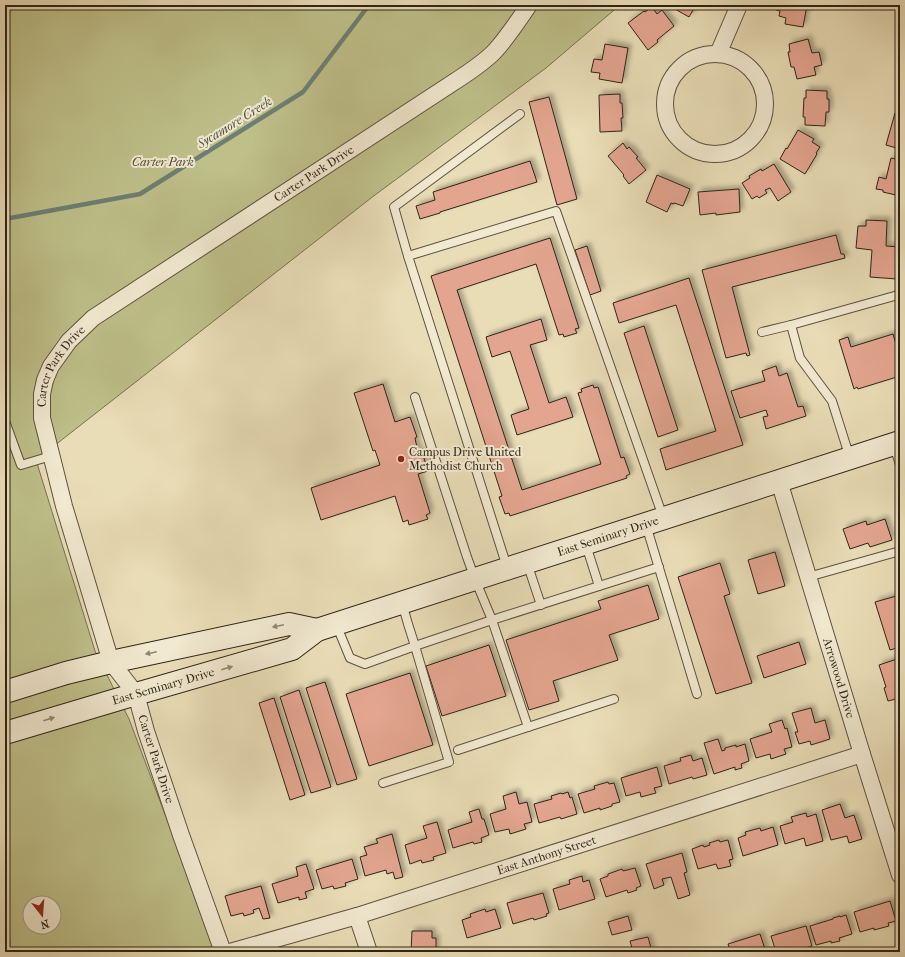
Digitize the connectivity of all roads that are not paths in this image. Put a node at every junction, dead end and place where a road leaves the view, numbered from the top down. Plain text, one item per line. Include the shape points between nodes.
1 (529, 5) edge
2 (739, 5) edge
3 (718, 54) junction
4 (520, 114) dead end
5 (408, 256) junction
6 (898, 295) dead end
7 (791, 325) junction
8 (762, 332) dead end
9 (415, 397) dead end
10 (5, 421) edge
11 (898, 450) edge
12 (51, 456) junction
13 (850, 458) junction
14 (779, 481) junction
15 (655, 521) junction
16 (586, 543) junction
17 (900, 551) edge
18 (517, 565) junction
19 (659, 567) junction
20 (808, 576) junction
21 (475, 579) junction
22 (599, 586) junction
23 (402, 602) junction
24 (540, 605) junction
25 (492, 620) junction
26 (326, 627) junction
27 (415, 646) junction
28 (111, 662) junction
29 (7, 692) edge
30 (136, 694) junction
31 (697, 694) dead end
32 (614, 699) dead end
33 (528, 727) junction
34 (13, 730) edge
35 (458, 750) dead end
36 (862, 754) junction
37 (382, 783) dead end
38 (900, 875) edge
39 (357, 916) junction
40 (223, 952) edge
41 (230, 952) edge
42 (369, 952) edge

1 - 12 street, Carter Park Drive via 506,38 478,66 93,318 82,328 51,366 45,380 42,418
2 - 3 street
3 - 3 street via 698,57 680,67 671,78 664,104 666,118 681,141 698,151 719,154 744,145 754,135 765,110 765,96 754,72 743,62 731,56
4 - 5 lane via 394,207
5 - 15 lane via 556,211
5 - 18 lane
6 - 7 lane
7 - 8 lane
7 - 13 lane via 800,358 832,401
9 - 21 lane
10 - 12 lane via 21,465
11 - 13 main road, East Seminary Drive
12 - 28 street, Carter Park Drive
13 - 14 main road, East Seminary Drive
14 - 15 main road, East Seminary Drive
14 - 20 street, Arrowood Drive
15 - 16 main road, East Seminary Drive
15 - 19 lane
16 - 18 main road, East Seminary Drive
16 - 22 lane
17 - 20 lane
18 - 21 main road, East Seminary Drive
18 - 24 lane
19 - 22 lane
19 - 31 lane
20 - 36 street, Arrowood Drive
21 - 23 main road, East Seminary Drive
21 - 25 lane
22 - 24 lane
23 - 26 main road, East Seminary Drive
23 - 27 lane
24 - 25 lane
25 - 27 lane
25 - 33 lane
26 - 27 lane via 350,658 365,664
26 -> 28 main road via 289,624
30 -> 26 main road, East Seminary Drive via 292,650
27 - 37 lane via 449,762
28 - 29 main road
28 - 30 street, Carter Park Drive
34 -> 30 main road, East Seminary Drive
30 - 40 street, Carter Park Drive via 181,835
32 - 33 lane
33 - 35 lane
36 - 38 street, Arrowood Drive
36 - 39 street, East Anthony Street
39 - 41 street, East Anthony Street
39 - 42 street

